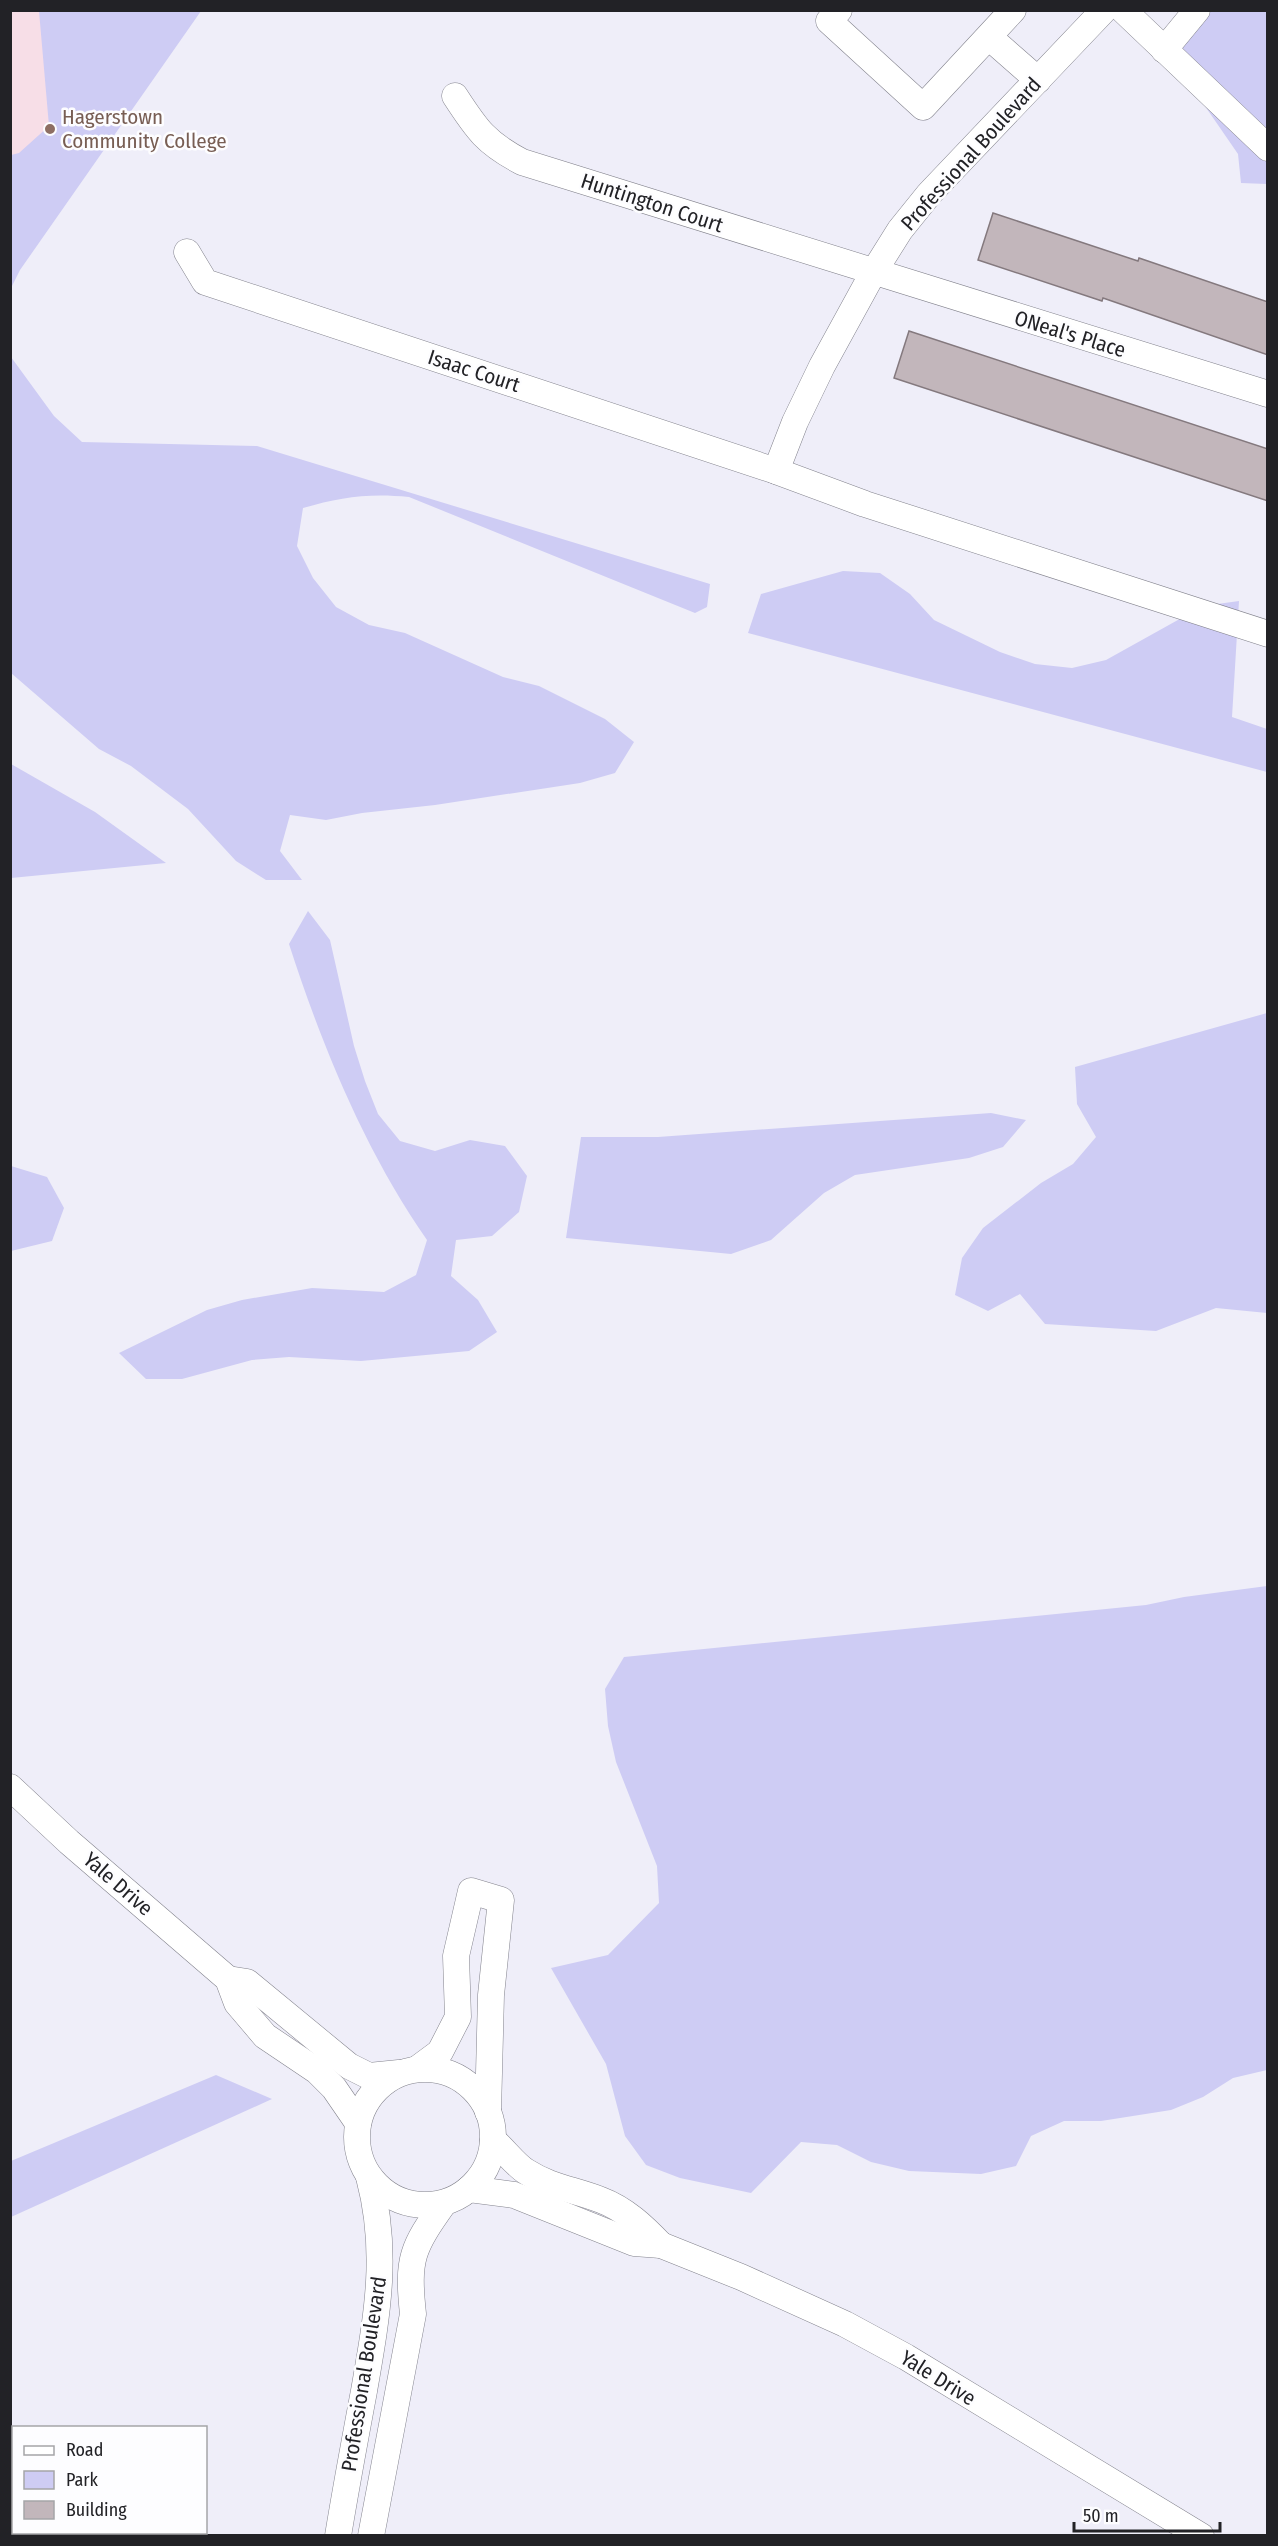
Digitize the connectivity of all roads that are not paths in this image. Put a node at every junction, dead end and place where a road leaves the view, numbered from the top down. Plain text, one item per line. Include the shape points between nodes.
1 (839, 10) edge
2 (1013, 10) edge
3 (1104, 10) edge
4 (1123, 10) edge
5 (1197, 10) edge
6 (989, 36) junction
7 (1164, 50) junction
8 (1038, 80) junction
9 (455, 96) dead end
10 (1268, 148) edge
11 (187, 252) dead end
12 (873, 273) junction
13 (1268, 394) edge
14 (776, 471) junction
15 (1268, 634) edge
16 (10, 1787) edge
17 (228, 1979) junction
18 (410, 2071) junction
19 (488, 2112) junction
20 (358, 2123) junction
21 (493, 2140) junction
22 (369, 2177) junction
23 (469, 2189) junction
24 (444, 2203) junction
25 (661, 2245) junction
26 (338, 2535) edge
27 (370, 2535) edge
28 (1201, 2535) edge

1 - 6 street via 829,21 923,107
2 - 6 street
3 - 8 street, Professional Boulevard
4 - 7 street
5 - 7 street
6 - 8 street
7 - 10 street
8 - 12 street, Professional Boulevard via 929,194
9 - 12 street, Huntington Court via 476,128 495,147 522,162
11 - 14 street, Isaac Court via 205,282
12 - 13 street, ONeal's Place
12 - 14 street, Professional Boulevard via 822,366
14 - 15 street, Isaac Court via 865,504
16 - 17 street, Yale Drive
17 - 18 street, Yale Drive via 247,1982 349,2067 369,2076
17 - 20 street, Yale Drive via 237,2003 264,2036 317,2071
18 - 19 street, Professional Boulevard via 439,2071 460,2078 481,2098
18 - 19 street, Professional Boulevard via 440,2052 458,2017 456,1956 471,1891 501,1900 491,1995
18 - 20 street, Professional Boulevard via 379,2087
19 - 21 street, Professional Boulevard
20 - 22 street, Professional Boulevard via 358,2151
21 - 23 street, Professional Boulevard via 486,2167
21 - 25 street, Yale Drive via 524,2171 602,2200 640,2223
22 - 24 street, Professional Boulevard via 403,2202
22 - 26 street, Professional Boulevard via 381,2238 380,2295
23 - 24 street, Professional Boulevard
23 - 25 street, Yale Drive via 514,2195 634,2243
24 - 27 street, Professional Boulevard via 418,2240 411,2264 413,2314
25 - 28 street, Yale Drive via 741,2277 906,2357

